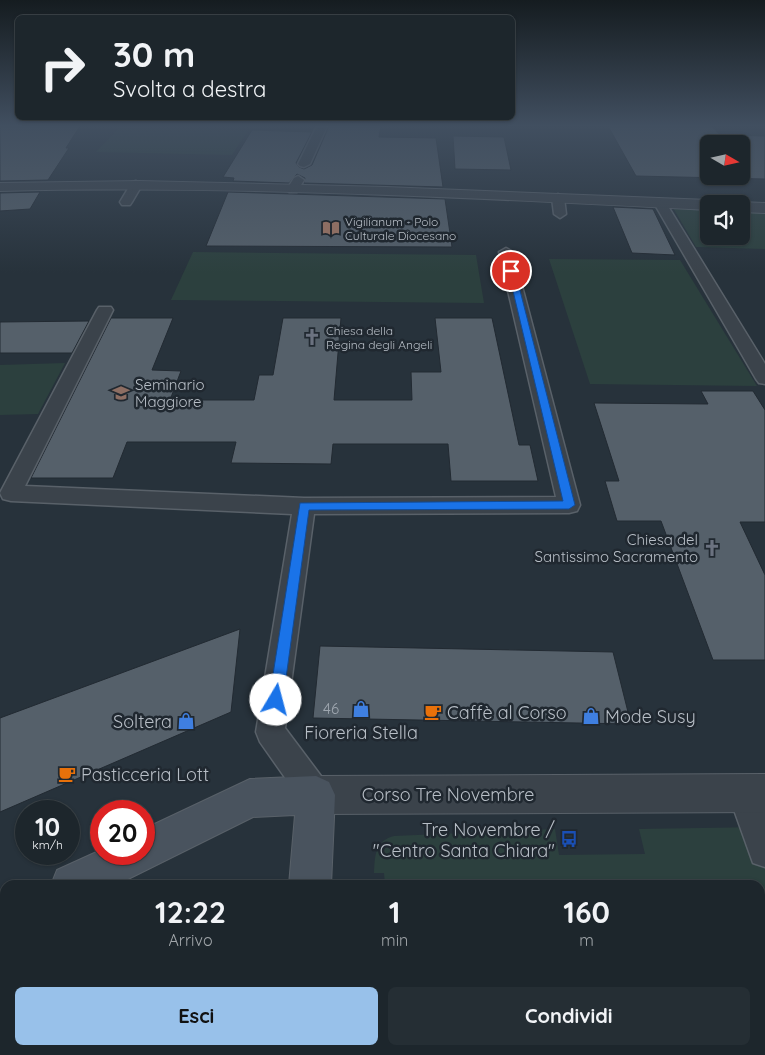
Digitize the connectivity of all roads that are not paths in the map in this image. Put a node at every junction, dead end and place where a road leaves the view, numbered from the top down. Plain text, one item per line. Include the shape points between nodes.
1 (136, 185) junction
2 (0, 187) edge
3 (558, 198) junction
4 (126, 202) dead end
5 (660, 203) junction
6 (700, 205) edge
7 (750, 207) edge
8 (765, 208) edge
9 (560, 214) dead end
10 (506, 252) dead end
11 (105, 310) dead end
12 (765, 379) edge
13 (304, 506) junction
14 (754, 793) edge
15 (316, 795) junction
16 (155, 845) edge
17 (765, 851) edge
18 (113, 865) edge
19 (82, 880) edge
20 (310, 880) edge

1 - 2 street
1 - 3 street via 296,184
1 - 4 lane
3 - 5 street
3 - 9 lane
5 - 6 street
5 - 12 lane
7 - 8 street
10 - 13 lane via 569,505
11 - 13 lane via 11,493
13 - 15 lane via 270,732
14 - 15 street, Corso Tre Novembre
14 - 17 lane
15 - 16 main road, Corso Tre Novembre via 250,798
15 - 20 main road
18 - 19 main road

